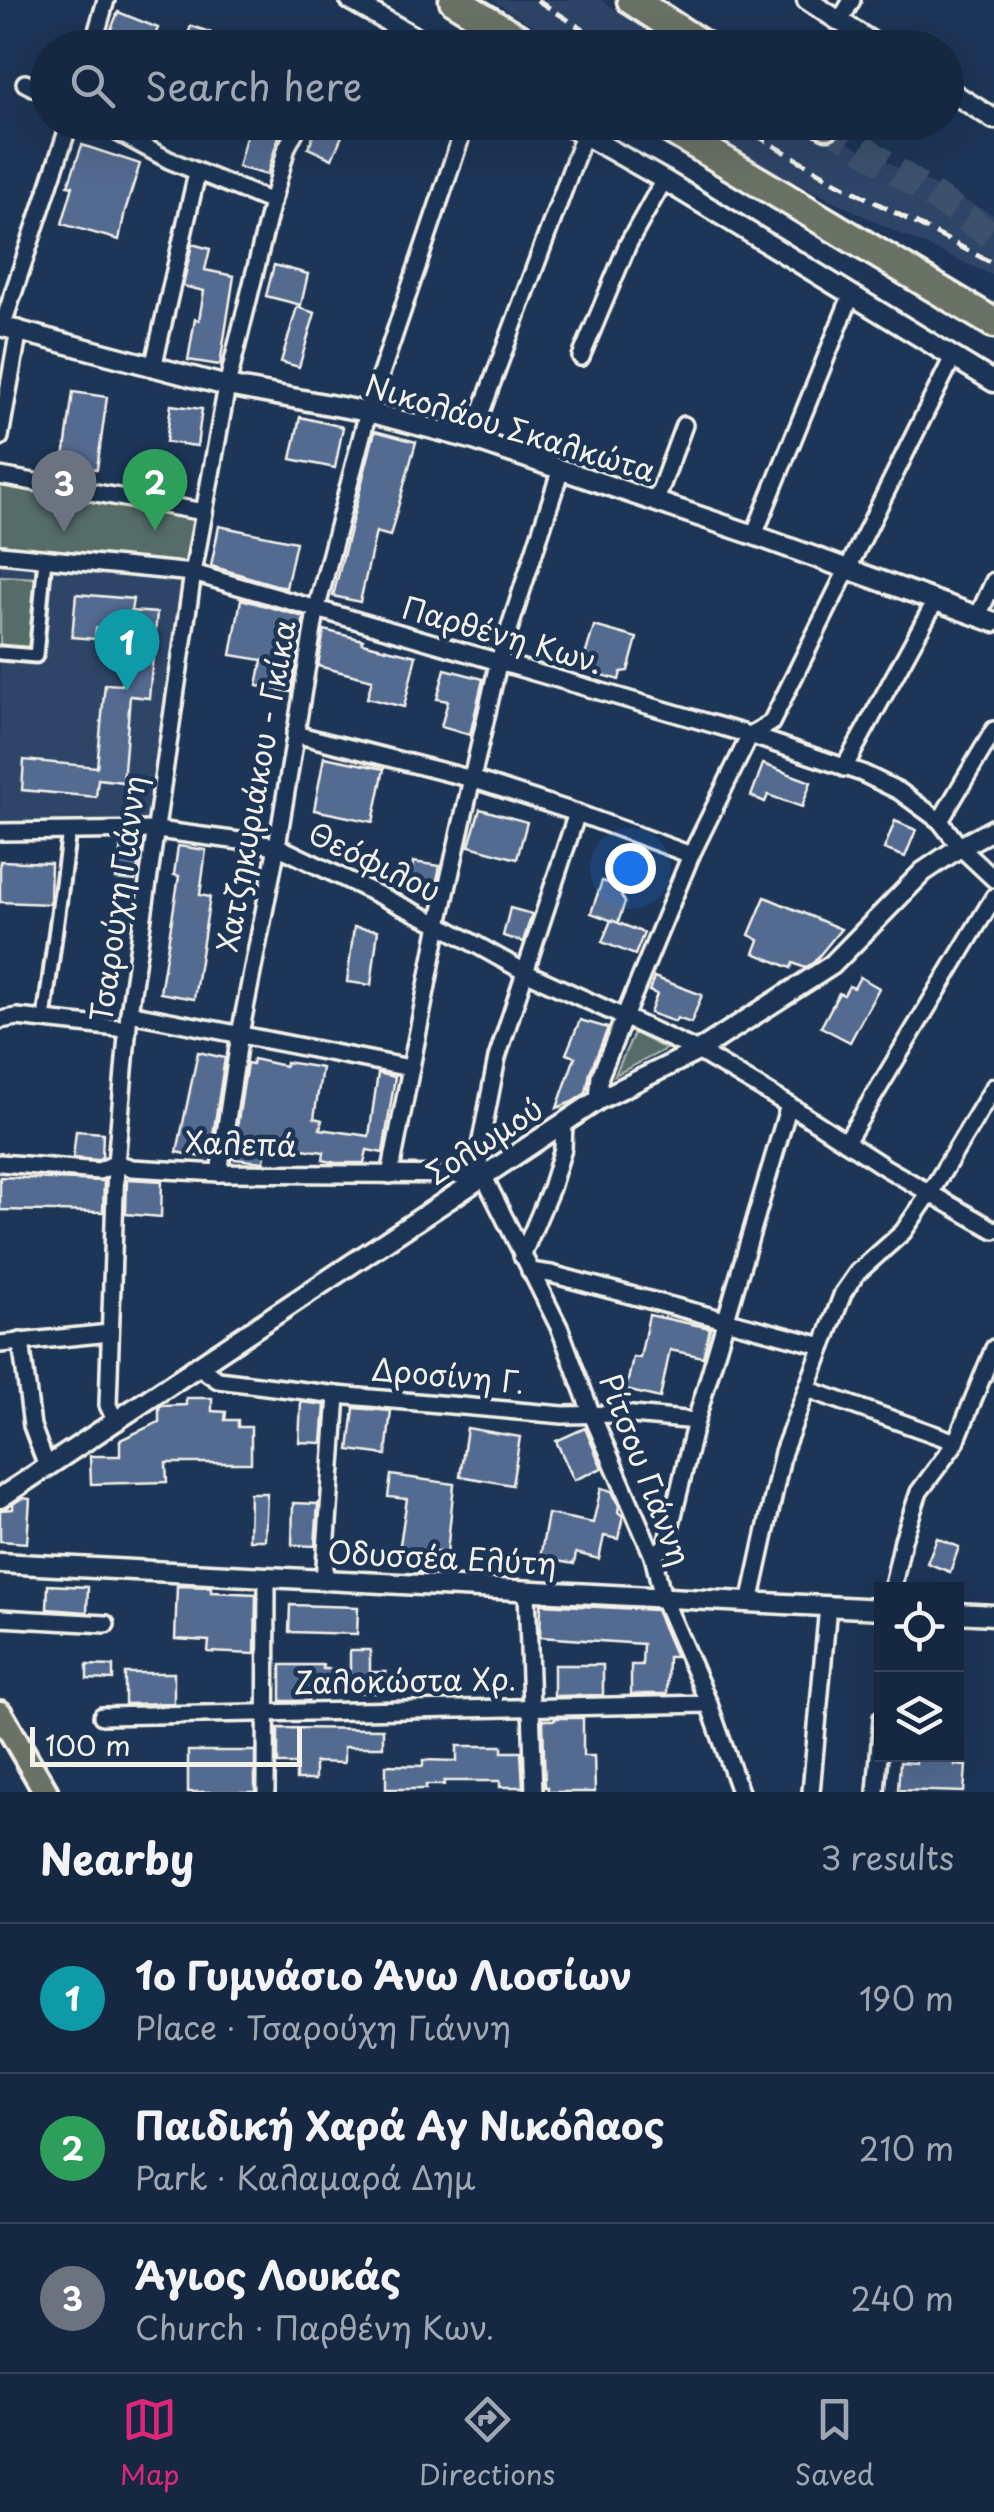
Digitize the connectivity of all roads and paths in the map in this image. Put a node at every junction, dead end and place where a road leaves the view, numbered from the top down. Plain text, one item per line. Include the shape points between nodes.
1 (106, 0) edge
2 (350, 0) edge
3 (454, 0) edge
4 (632, 0) edge
5 (807, 0) edge
6 (852, 0) edge
7 (840, 21) junction
8 (97, 30) edge
9 (402, 30) edge
10 (503, 30) edge
11 (678, 30) edge
12 (854, 30) edge
13 (25, 83) dead end
14 (30, 86) edge
15 (964, 100) edge
16 (994, 119) edge
17 (64, 140) edge
18 (134, 140) edge
19 (291, 140) edge
20 (460, 140) edge
21 (582, 140) edge
22 (593, 140) edge
23 (689, 140) edge
24 (197, 173) junction
25 (664, 180) junction
26 (272, 202) junction
27 (851, 296) junction
28 (994, 323) edge
29 (7, 327) edge
30 (581, 357) dead end
31 (952, 357) junction
32 (152, 368) junction
33 (994, 382) edge
34 (226, 386) junction
35 (368, 412) junction
36 (684, 425) dead end
37 (0, 437) edge
38 (471, 439) junction
39 (562, 469) junction
40 (0, 476) edge
41 (656, 501) junction
42 (204, 512) junction
43 (754, 535) junction
44 (0, 554) edge
45 (45, 558) junction
46 (848, 569) junction
47 (193, 573) junction
48 (994, 582) edge
49 (936, 600) junction
50 (316, 611) junction
51 (986, 619) edge
52 (0, 653) edge
53 (498, 664) junction
54 (994, 730) edge
55 (294, 734) junction
56 (750, 735) junction
57 (844, 768) junction
58 (472, 778) junction
59 (577, 813) junction
60 (940, 820) junction
61 (994, 829) edge
62 (157, 830) junction
63 (69, 831) junction
64 (0, 832) edge
65 (277, 846) junction
66 (960, 847) junction
67 (690, 855) junction
68 (994, 879) edge
69 (994, 897) edge
70 (439, 924) junction
71 (526, 972) junction
72 (624, 1017) junction
73 (44, 1019) junction
74 (0, 1020) edge
75 (128, 1021) junction
76 (240, 1034) junction
77 (698, 1051) junction
78 (410, 1068) junction
79 (994, 1087) edge
80 (598, 1100) junction
81 (790, 1105) junction
82 (564, 1123) junction
83 (846, 1142) junction
84 (0, 1163) edge
85 (116, 1163) junction
86 (219, 1173) junction
87 (483, 1175) junction
88 (390, 1176) junction
89 (930, 1193) junction
90 (994, 1230) edge
91 (526, 1264) junction
92 (726, 1320) junction
93 (110, 1333) junction
94 (21, 1341) junction
95 (0, 1344) edge
96 (823, 1346) junction
97 (994, 1348) edge
98 (199, 1367) junction
99 (808, 1389) junction
100 (337, 1394) junction
101 (592, 1415) junction
102 (116, 1422) junction
103 (696, 1422) junction
104 (956, 1442) junction
105 (47, 1468) junction
106 (0, 1498) edge
107 (654, 1556) junction
108 (0, 1563) edge
109 (267, 1577) junction
110 (324, 1580) junction
111 (894, 1582) edge
112 (526, 1590) junction
113 (663, 1598) junction
114 (750, 1602) junction
115 (828, 1606) junction
116 (874, 1609) edge
117 (964, 1613) edge
118 (994, 1615) edge
119 (0, 1618) edge
120 (106, 1624) dead end
121 (709, 1704) junction
122 (532, 1708) junction
123 (267, 1712) junction
124 (0, 1713) edge
125 (102, 1716) dead end
126 (878, 1762) edge
127 (46, 1792) edge
128 (266, 1792) edge
129 (534, 1792) edge
130 (740, 1792) edge
131 (811, 1792) edge
132 (876, 1792) edge

1 - 8 street
2 - 9 street
3 - 10 highway
4 - 11 highway
5 - 7 street
6 - 7 street
7 - 12 street
13 - 14 street
15 - 16 street
17 - 29 street
18 - 24 street
19 - 26 street, Τσαρούχη Γιάννη
20 - 35 street, Χατζηκυριάκου - Γκίκα
21 - 38 street
22 - 25 street
23 - 28 highway
24 - 26 street
24 - 32 street
25 - 27 street
25 - 30 street via 628,244
26 - 34 street, Τσαρούχη Γιάννη
27 - 31 street
27 - 43 street
29 - 32 street, Νικολάου Σκαλκώτα
29 - 37 street
31 - 33 street
31 - 46 street
32 - 34 street, Νικολάου Σκαλκώτα
34 - 35 street, Νικολάου Σκαλκώτα
34 - 42 street, Τσαρούχη Γιάννη
35 - 38 street, Νικολάου Σκαλκώτα
35 - 50 street, Χατζηκυριάκου - Γκίκα
36 - 41 street
38 - 39 street, Νικολάου Σκαλκώτα
39 - 41 street, Νικολάου Σκαλκώτα
39 - 53 street
40 - 42 street
41 - 43 street, Νικολάου Σκαλκώτα
42 - 47 street, Τσαρούχη Γιάννη
43 - 46 street, Νικολάου Σκαλκώτα
44 - 45 street, Παρθένη Κων.
45 - 47 street, Παρθένη Κων.
45 - 52 street via 36,656
46 - 49 street, Νικολάου Σκαλκώτα
46 - 56 street via 771,723
47 - 50 street, Παρθένη Κων.
47 - 62 street, Τσαρούχη Γιάννη
48 - 51 street
49 - 51 street, Νικολάου Σκαλκώτα
49 - 57 street
50 - 53 street, Παρθένη Κων.
50 - 55 street, Χατζηκυριάκου - Γκίκα
53 - 56 street, Παρθένη Κων.
53 - 58 street
54 - 60 street
55 - 58 street
55 - 65 street, Χατζηκυριάκου - Γκίκα
56 - 57 street, Παρθένη Κων.
56 - 67 street
57 - 60 street, Παρθένη Κων. via 899,791
58 - 59 street
58 - 70 street
59 - 67 street
59 - 71 street
60 - 66 street, Παρθένη Κων.
61 - 66 street, Σολωμού
62 - 63 street, Θεόφιλου
62 - 65 street, Θεόφιλου
62 - 75 street, Τσαρούχη Γιάννη
63 - 64 street, Θεόφιλου
63 - 73 street
65 - 70 street, Θεόφιλου
65 - 76 street, Χατζηκυριάκου - Γκίκα
66 - 68 street, Παρθένη Κων.
66 - 77 street, Σολωμού via 924,872 832,965
67 - 72 street
69 - 83 street
70 - 71 street, Θεόφιλου
70 - 78 street
71 - 72 street, Θεόφιλου
71 - 87 street via 497,1058 478,1156
72 - 77 street, Θεόφιλου
72 - 80 street via 600,1076
73 - 74 street
73 - 75 street
75 - 76 street
75 - 85 street, Τσαρούχη Γιάννη
76 - 78 street
76 - 86 street, Χατζηκυριάκου - Γκίκα
77 - 80 street, Σολωμού
77 - 81 street, Θεόφιλου
78 - 88 street
79 - 89 street
80 - 82 street, Σολωμού
81 - 83 street, Θεόφιλου
81 - 92 street
82 - 87 street, Σολωμού
82 - 91 street via 563,1149
83 - 89 street, Θεόφιλου
84 - 85 street, Χαλεπά via 99,1170
85 - 86 street, Χαλεπά
85 - 93 street, Τσαρούχη Γιάννη
86 - 88 street, Χαλεπά
87 - 88 street, Χαλεπά
87 - 91 street, Ρίτσου Γιάννη
87 - 98 street, Σολωμού
89 - 90 street, Θεόφιλου
89 - 96 street via 903,1232 857,1273
91 - 92 street
91 - 101 street, Ρίτσου Γιάννη via 560,1329
92 - 96 street
92 - 103 street
93 - 94 street
93 - 102 street, Τσαρούχη Γιάννη via 108,1405
94 - 95 street
94 - 105 street via 32,1426
96 - 99 street
97 - 104 street
98 - 100 street, Δροσίνη Γ. via 218,1380
98 - 102 street, Σολωμού
99 - 104 street
99 - 114 street via 782,1452
100 - 101 street, Δροσίνη Γ.
100 - 110 street
101 - 103 street, Δροσίνη Γ.
101 - 107 street, Ρίτσου Γιάννη
102 - 105 street, Σολωμού
103 - 107 street via 666,1545
104 - 111 street via 919,1492
105 - 106 street, Σολωμού
107 - 113 street, Ρίτσου Γιάννη
108 - 109 street, Οδυσσέα Ελύτη
109 - 110 street, Οδυσσέα Ελύτη
109 - 123 street
110 - 112 street, Οδυσσέα Ελύτη
112 - 113 street, Οδυσσέα Ελύτη
112 - 122 street
113 - 114 street, Οδυσσέα Ελύτη
113 - 121 street, Ρίτσου Γιάννη
114 - 115 street, Οδυσσέα Ελύτη
115 - 116 street, Οδυσσέα Ελύτη
115 - 131 street
117 - 118 street
119 - 120 street
121 - 122 street, Ζαλοκώστα Χρ.
121 - 130 street, Ρίτσου Γιάννη
122 - 123 street, Ζαλοκώστα Χρ.
122 - 129 street
123 - 125 street, Ζαλοκώστα Χρ.
123 - 128 street
124 - 127 main road
126 - 132 street

